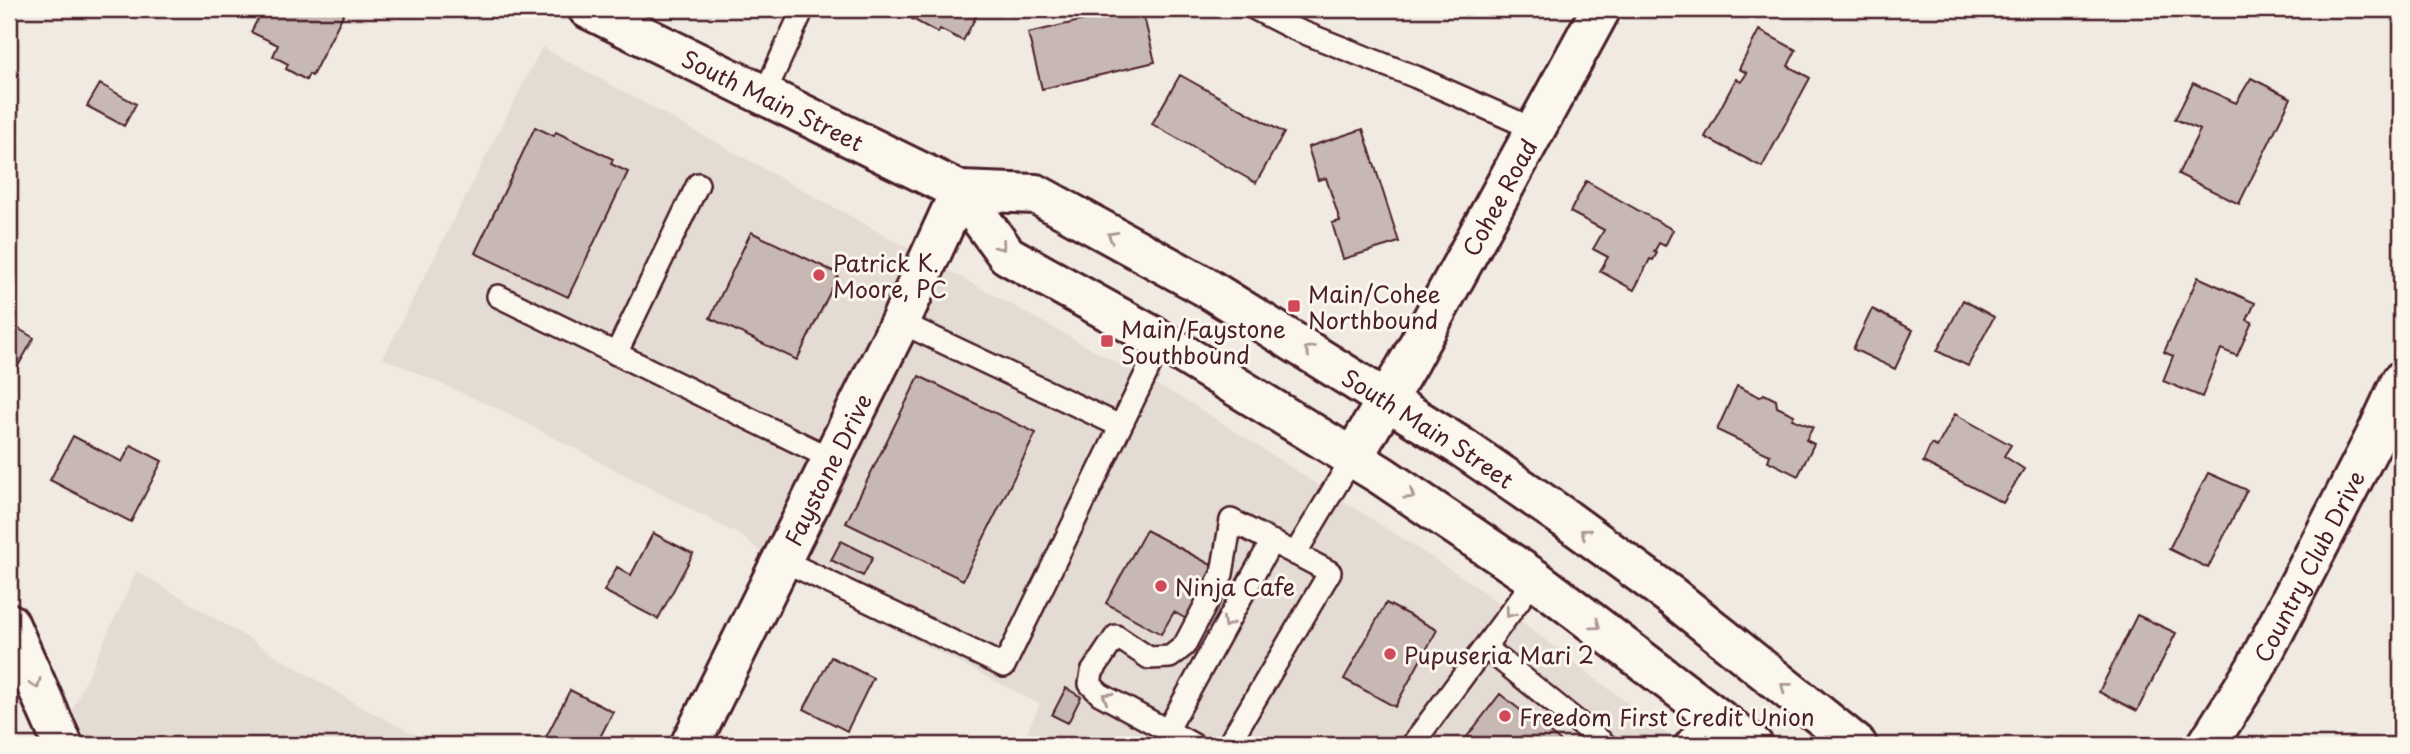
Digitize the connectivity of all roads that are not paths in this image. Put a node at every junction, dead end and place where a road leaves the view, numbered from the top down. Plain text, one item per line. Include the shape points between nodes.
1 (588, 9) edge
2 (803, 9) edge
3 (1255, 9) edge
4 (1601, 9) edge
5 (764, 95) junction
6 (1536, 130) junction
7 (698, 184) dead end
8 (960, 191) junction
9 (498, 296) dead end
10 (900, 322) junction
11 (1162, 341) junction
12 (616, 354) junction
13 (2401, 381) edge
14 (1387, 400) junction
15 (1120, 426) junction
16 (1353, 457) junction
17 (832, 459) junction
18 (1272, 541) junction
19 (1295, 554) junction
20 (782, 560) junction
21 (1535, 579) junction
22 (9, 623) edge
23 (1485, 647) junction
24 (1711, 713) junction
25 (1167, 731) junction
26 (63, 745) edge
27 (690, 745) edge
28 (1194, 745) edge
29 (1228, 745) edge
30 (1412, 745) edge
31 (1606, 745) edge
32 (1684, 745) edge
33 (1753, 745) edge
34 (1857, 745) edge
35 (2207, 745) edge

1 - 5 main road, South Main Street
2 - 5 lane
3 - 6 lane
4 - 6 main road, Cohee Road
5 - 8 main road, South Main Street
6 - 14 main road, Cohee Road
7 - 12 lane
8 - 10 main road, Faystone Drive
8 -> 11 main road, South Main Street via 1007,255
14 -> 8 main road, South Main Street via 1204,286 1036,194
9 - 12 lane
10 - 15 lane
10 - 17 main road, Faystone Drive
11 - 15 lane
11 - 16 main road, South Main Street
12 - 17 lane
13 - 35 main road, Country Club Drive via 2255,669
14 - 16 main road, Cohee Road
34 -> 14 main road, South Main Street via 1636,569
15 - 20 lane via 1003,666
16 - 19 lane
16 -> 21 main road, South Main Street
17 - 20 main road, Faystone Drive
18 - 19 lane
18 -> 25 lane
25 -> 18 lane via 1100,694 1090,684 1091,672 1116,636 1150,658 1170,657 1184,646 1222,574 1231,520
19 - 29 lane via 1330,572
20 - 27 main road, Faystone Drive
21 -> 23 lane
21 -> 24 main road, South Main Street
22 -> 26 main road
23 - 30 lane
23 - 31 lane
24 - 32 lane
24 - 33 main road, South Main Street
25 - 28 lane

